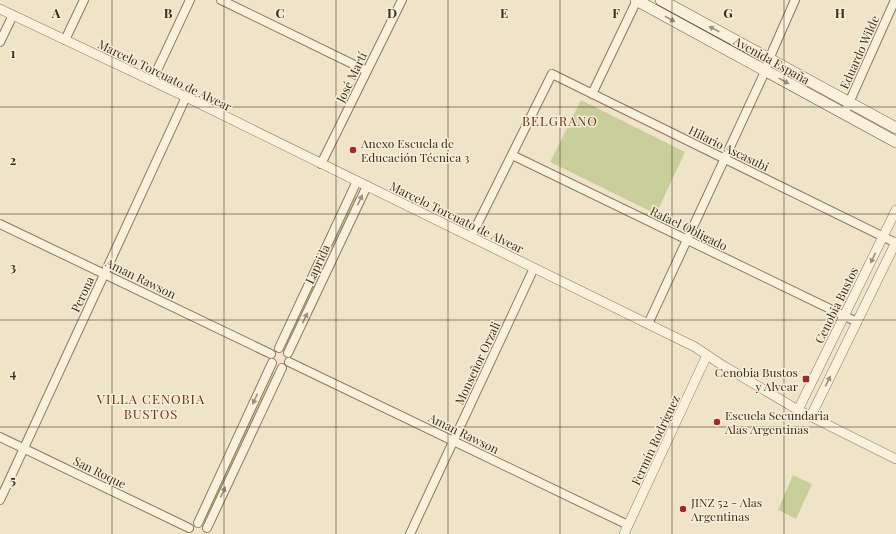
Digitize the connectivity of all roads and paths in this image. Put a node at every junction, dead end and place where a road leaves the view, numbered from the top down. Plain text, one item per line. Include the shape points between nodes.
1 (84, 0) edge
2 (190, 0) edge
3 (221, 0) edge
4 (402, 0) edge
5 (636, 0) edge
6 (661, 0) edge
7 (795, 0) edge
8 (895, 0) edge
9 (0, 9) edge
10 (13, 15) junction
11 (65, 40) junction
12 (0, 42) edge
13 (770, 59) junction
14 (367, 71) junction
15 (765, 71) junction
16 (152, 81) junction
17 (592, 94) junction
18 (186, 97) junction
19 (850, 102) junction
20 (844, 114) junction
21 (896, 128) edge
22 (896, 142) edge
23 (512, 155) junction
24 (725, 159) junction
25 (321, 164) junction
26 (357, 181) junction
27 (367, 186) junction
28 (896, 210) edge
29 (0, 224) edge
30 (471, 237) junction
31 (883, 237) junction
32 (687, 240) junction
33 (896, 242) edge
34 (534, 268) junction
35 (104, 274) junction
36 (844, 316) junction
37 (857, 322) junction
38 (648, 324) junction
39 (279, 348) junction
40 (288, 353) junction
41 (271, 354) junction
42 (708, 355) junction
43 (289, 362) junction
44 (272, 363) junction
45 (282, 368) junction
46 (798, 410) junction
47 (810, 416) junction
48 (0, 437) edge
49 (454, 441) junction
50 (24, 449) junction
51 (896, 459) edge
52 (0, 500) edge
53 (198, 522) junction
54 (628, 525) junction
55 (189, 531) edge
56 (207, 531) edge
57 (410, 534) edge
58 (624, 534) edge

1 - 11 street
2 - 16 street
3 - 14 street
4 - 14 street, José Martí
5 -> 15 main road, Avenida España
5 - 17 street
13 -> 6 main road, Avenida España
7 - 13 street
8 - 19 street, Eduardo Wilde
9 - 10 street, Marcelo Torcuato de Alvear
10 - 11 street, Marcelo Torcuato de Alvear
10 - 12 street
11 - 16 street, Marcelo Torcuato de Alvear
13 - 15 street
13 - 19 main road, Avenida España
14 - 25 street, José Martí
15 -> 20 main road, Avenida España
15 - 24 street
16 - 18 street, Marcelo Torcuato de Alvear
17 - 23 street, Hilario Ascasubi via 552,74
17 - 24 street, Hilario Ascasubi
18 - 25 street, Marcelo Torcuato de Alvear
18 - 35 street, Perona
19 - 20 street, Eduardo Wilde
19 - 21 main road, Avenida España
20 - 22 main road, Avenida España
23 - 30 street
23 - 32 street, Rafael Obligado
24 - 31 street, Hilario Ascasubi
24 - 32 street
25 - 26 street, Marcelo Torcuato de Alvear
26 - 27 street, Marcelo Torcuato de Alvear
26 - 39 street, Laprida
27 - 30 street, Marcelo Torcuato de Alvear
40 -> 27 street, Laprida
28 - 31 street, Cenobia Bustos
29 - 35 street, Aman Rawson
30 - 34 street, Marcelo Torcuato de Alvear
31 - 33 street, Hilario Ascasubi
31 -> 36 street, Cenobia Bustos
32 - 36 street, Rafael Obligado
32 - 38 street
33 - 37 street
34 - 38 street, Marcelo Torcuato de Alvear
34 - 49 street, Monseñor Orzali
35 - 41 street, Aman Rawson
35 - 50 street, Perona
36 - 37 street, Rafael Obligado
36 - 46 street, Cenobia Bustos
47 -> 37 street
38 - 42 street, Marcelo Torcuato de Alvear
39 - 40 street via 285,349
39 - 41 street
40 - 43 street
41 - 44 street
42 - 46 street, Marcelo Torcuato de Alvear
42 - 54 street, Fermín Rodríguez
43 - 45 street
43 - 49 street, Aman Rawson
44 - 45 street
44 -> 53 street
56 -> 45 street
46 - 47 street, Marcelo Torcuato de Alvear
47 - 51 street, Marcelo Torcuato de Alvear
48 - 50 street, San Roque
49 - 54 street, Aman Rawson
49 - 57 street, Monseñor Orzali
50 - 52 street, Perona
50 - 55 street, San Roque
53 - 55 street via 192,525
53 - 56 street via 203,524
54 - 58 street, Fermín Rodríguez

